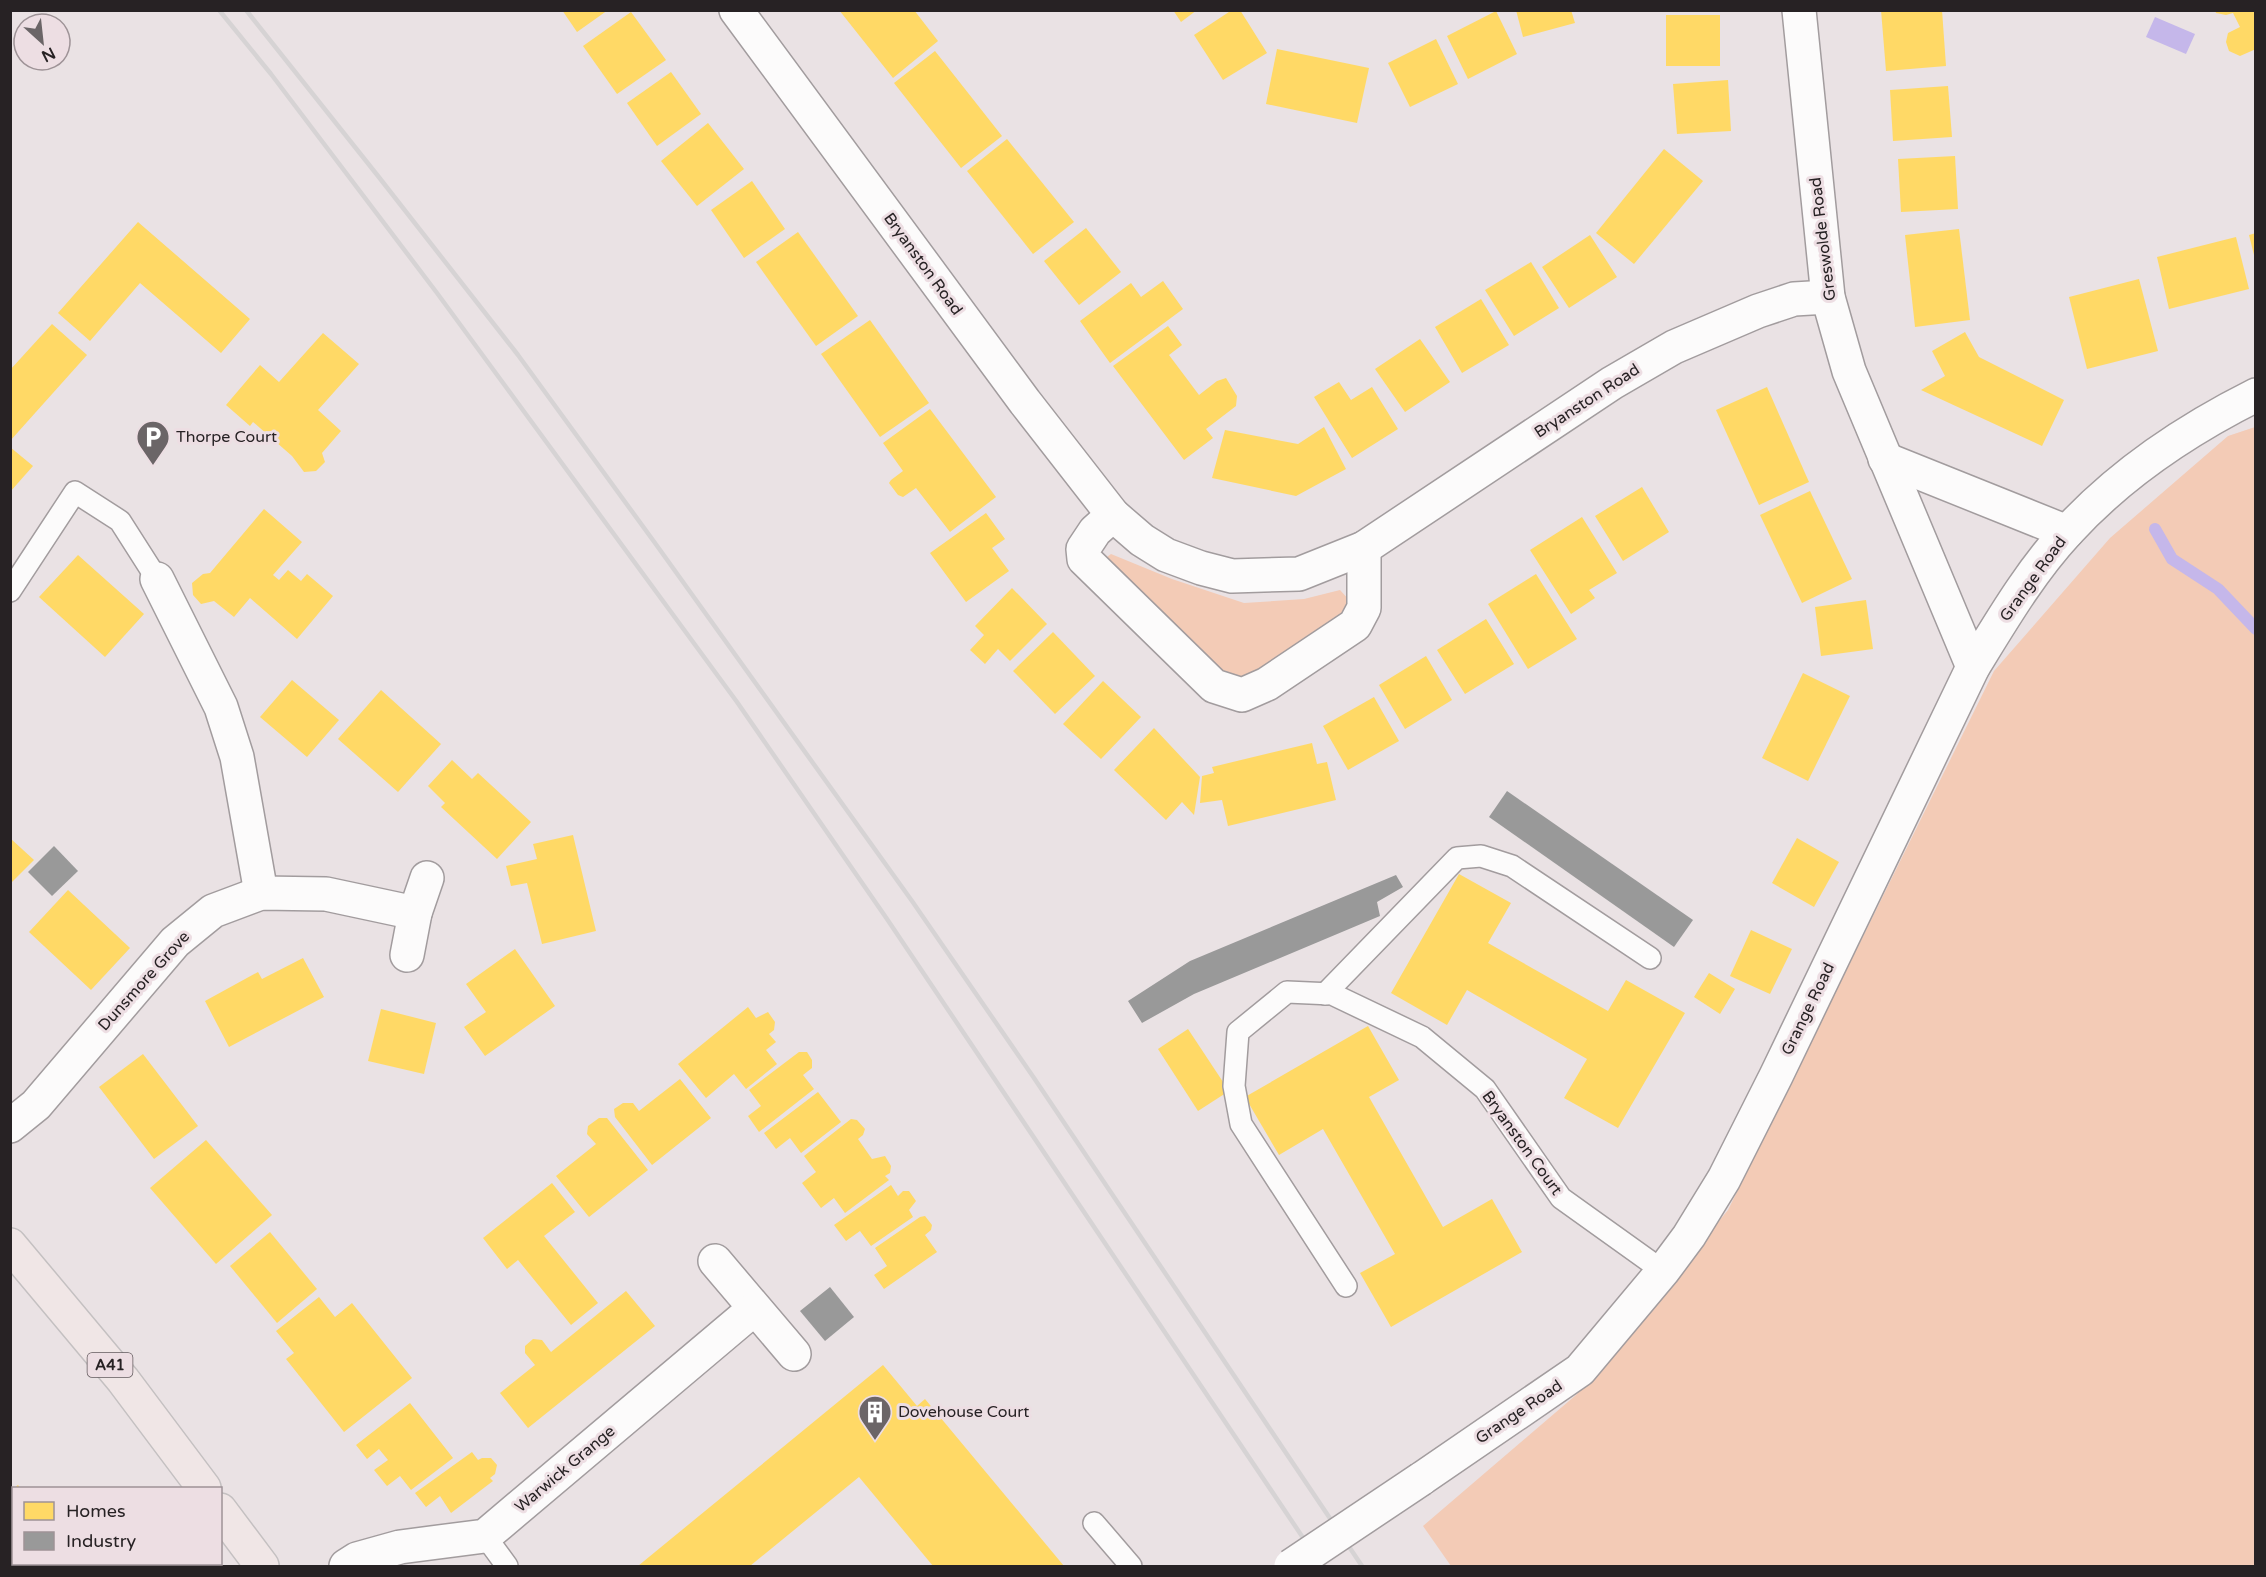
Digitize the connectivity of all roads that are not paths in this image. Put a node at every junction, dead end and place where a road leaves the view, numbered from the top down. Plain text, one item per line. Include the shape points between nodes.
1 (736, 10) edge
2 (1799, 10) edge
3 (1828, 297) junction
4 (2256, 395) edge
5 (1885, 459) junction
6 (1113, 515) junction
7 (2067, 532) junction
8 (1364, 548) junction
9 (157, 579) joint
10 (10, 591) edge
11 (1973, 667) junction
12 (427, 878) dead end
13 (261, 893) junction
14 (415, 913) junction
15 (407, 955) dead end
16 (1650, 958) dead end
17 (1325, 994) junction
18 (10, 1126) edge
19 (10, 1245) edge
20 (715, 1261) dead end
21 (1663, 1271) junction
22 (1346, 1286) dead end
23 (754, 1309) junction
24 (794, 1354) dead end
25 (203, 1487) edge
26 (222, 1513) edge
27 (1094, 1523) dead end
28 (485, 1536) junction
29 (262, 1566) edge
30 (346, 1566) edge
31 (507, 1566) edge
32 (1131, 1566) edge
33 (1291, 1566) edge

1 - 6 street, Bryanston Road
2 - 3 street, Greswolde Road
3 - 5 street, Greswolde Road via 1849,371
3 - 8 street, Bryanston Road via 1794,299 1674,346
4 - 7 street, Grange Road via 2211,417 2131,472
5 - 7 street
5 - 11 street, Greswolde Road
6 - 8 street, Bryanston Road via 1167,555 1232,576 1299,574
6 - 8 street via 1083,549 1084,559 1214,686 1242,695 1267,684 1355,625 1364,608
7 - 11 street, Grange Road via 2013,603
9 - 10 lane via 120,522 75,492
9 - 13 street via 224,717 237,757
11 - 21 street, Grange Road via 1724,1179
12 - 14 street
13 - 14 street, Dunsmore Grove via 326,894
13 - 18 street, Dunsmore Grove via 213,911 175,942 36,1105
14 - 15 street
16 - 17 lane via 1512,866 1481,856 1457,858
17 - 21 lane, Bryanston Court via 1422,1037 1485,1089 1561,1198
17 - 22 lane, Bryanston Court via 1287,992 1238,1032 1234,1086 1241,1124
19 - 25 highway, A41 via 123,1380
20 - 23 street
21 - 33 street, Grange Road, bridge via 1580,1370
23 - 24 street
23 - 28 street, Warwick Grange
26 - 29 highway
27 - 32 lane
28 - 30 street via 400,1546
28 - 31 lane

